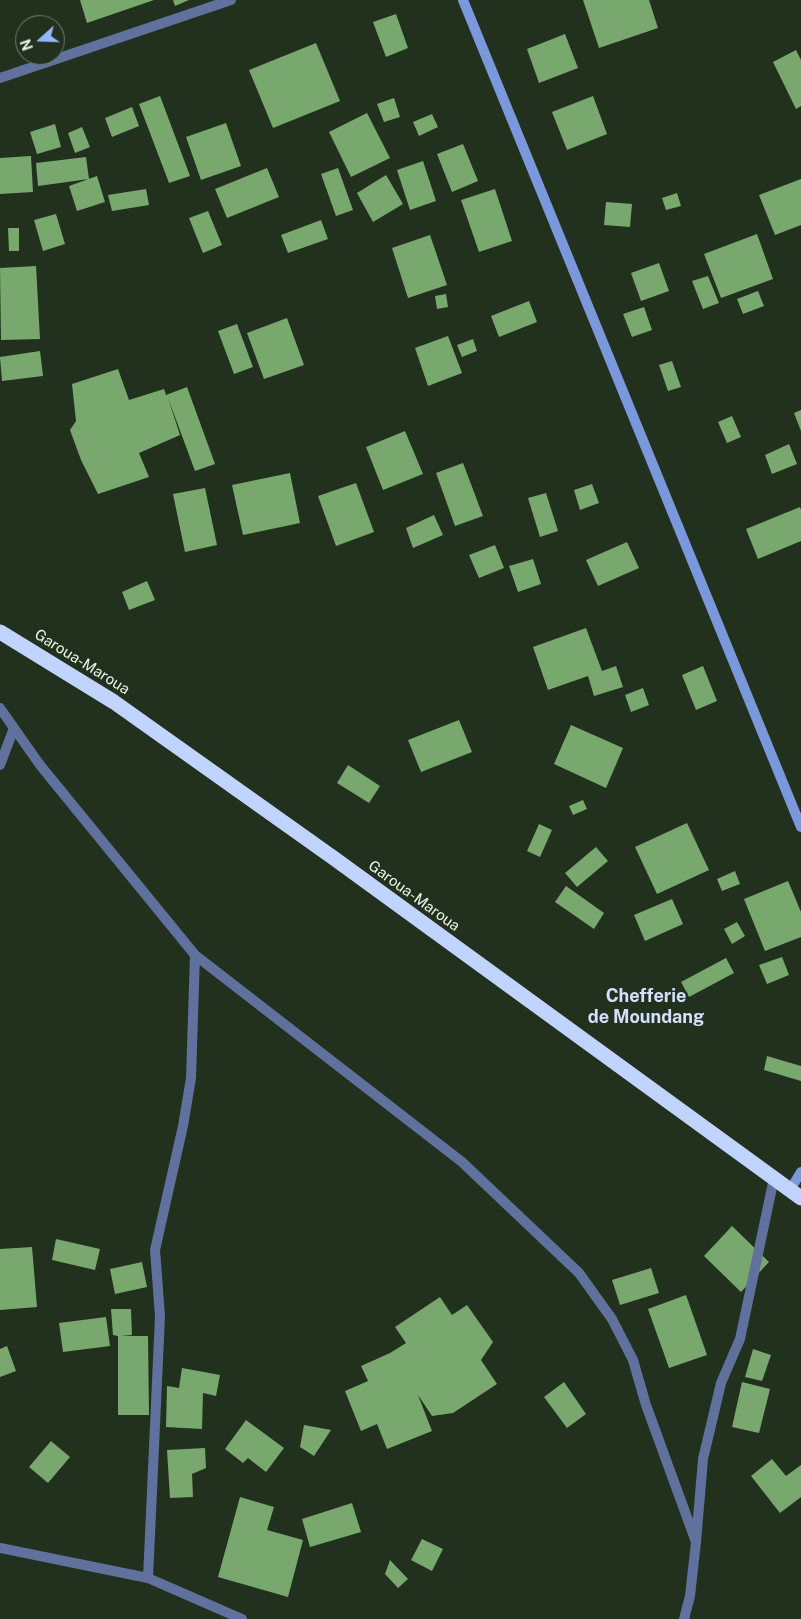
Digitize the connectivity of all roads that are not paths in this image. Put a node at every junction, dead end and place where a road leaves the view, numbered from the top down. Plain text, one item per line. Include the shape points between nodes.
1 (232, 0) edge
2 (463, 0) edge
3 (0, 78) edge
4 (0, 632) edge
5 (0, 708) edge
6 (14, 728) junction
7 (0, 765) edge
8 (801, 827) edge
9 (195, 955) junction
10 (801, 1172) edge
11 (774, 1178) junction
12 (795, 1194) edge
13 (696, 1542) junction
14 (0, 1548) edge
15 (148, 1578) junction
16 (242, 1619) edge
17 (684, 1619) edge

1 - 3 street
2 - 8 main road
4 - 11 highway, Garoua-Maroua via 114,702
5 - 6 street
6 - 7 street
6 - 9 street via 40,765
9 - 13 street via 462,1162 579,1273 612,1319 633,1360 646,1406
9 - 15 street via 191,1078 155,1250 160,1316
10 - 12 main road
11 - 12 highway, Garoua-Maroua
11 - 13 street via 740,1339 721,1383 703,1460
13 - 17 street
14 - 15 street
15 - 16 street

